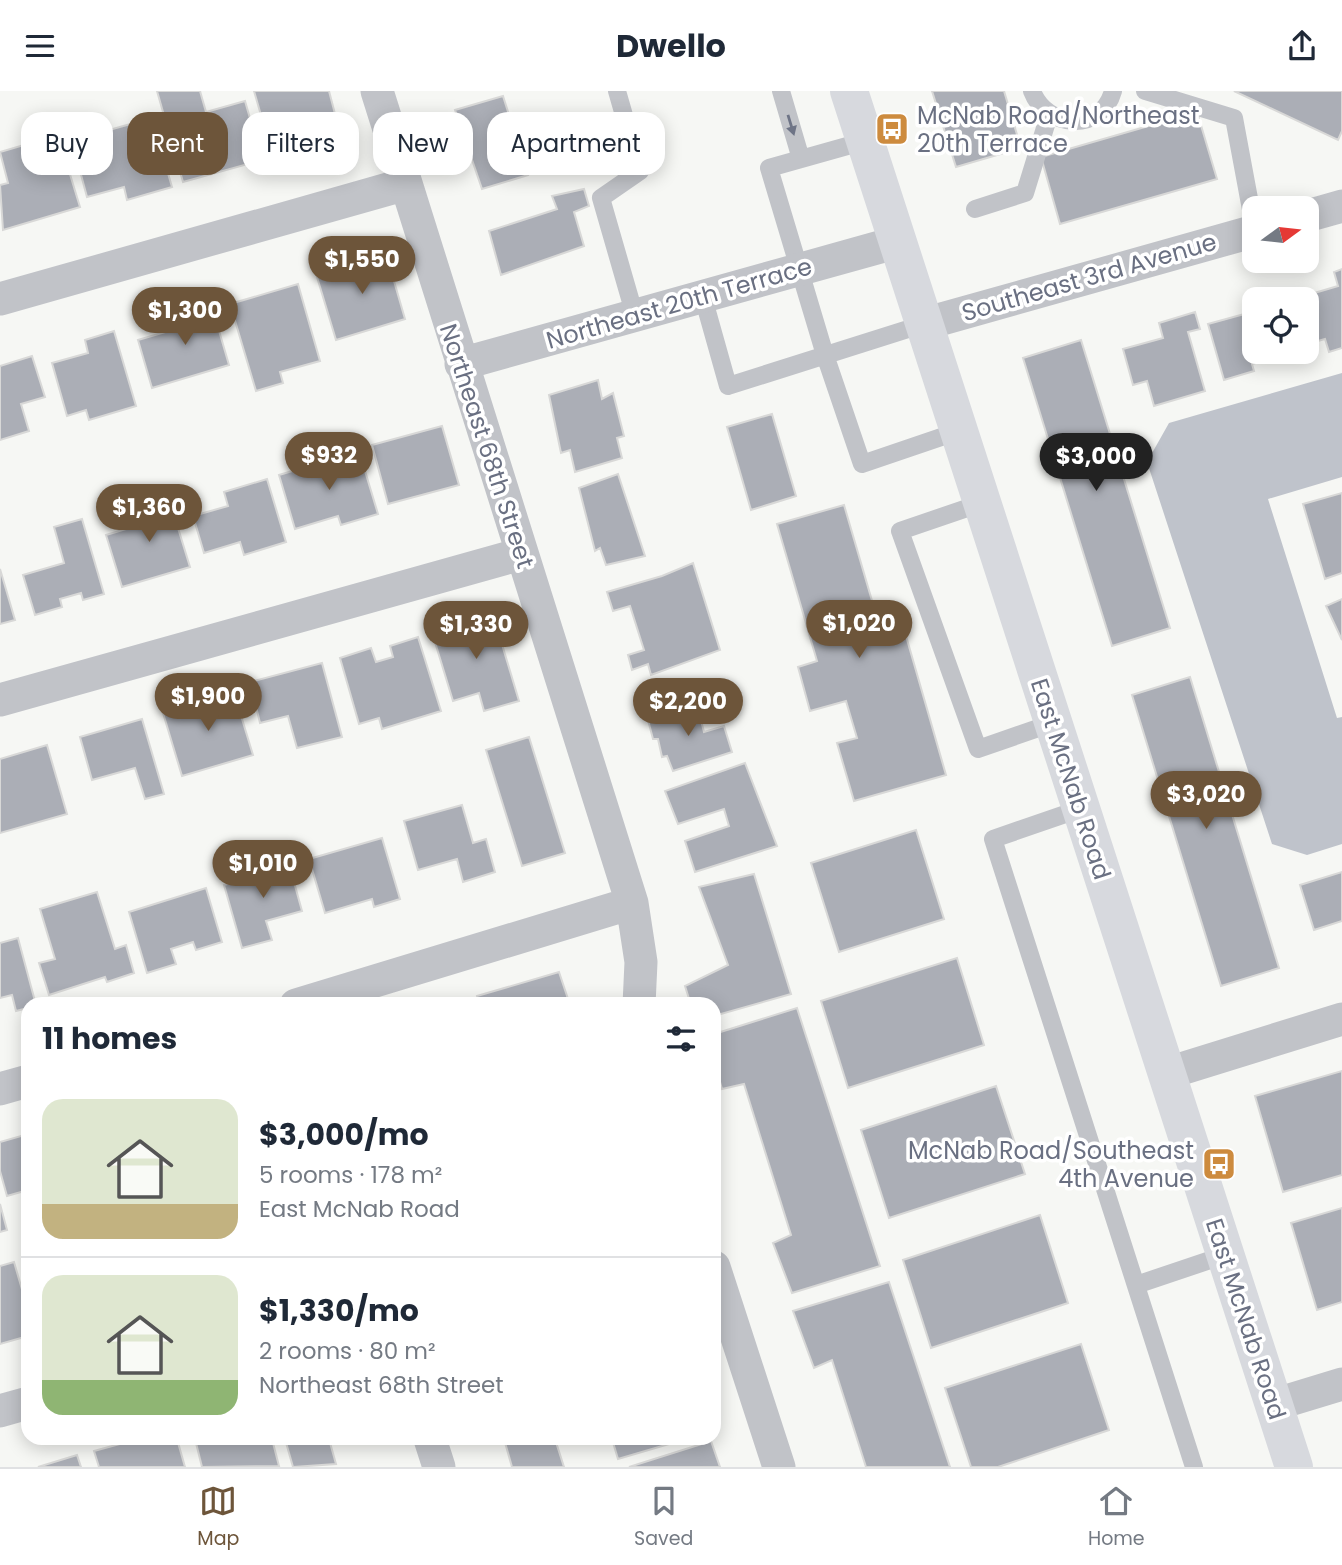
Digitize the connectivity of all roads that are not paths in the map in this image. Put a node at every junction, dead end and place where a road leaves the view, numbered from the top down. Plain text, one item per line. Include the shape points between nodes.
1 (377, 91) edge
2 (617, 91) edge
3 (780, 91) edge
4 (849, 91) edge
5 (1031, 91) edge
6 (1113, 91) edge
7 (1145, 91) edge
8 (1049, 115) junction
9 (865, 141) junction
10 (801, 159) junction
11 (406, 184) junction
12 (1248, 196) edge
13 (1342, 206) edge
14 (975, 209) dead end
15 (1320, 212) edge
16 (1242, 235) edge
17 (898, 242) junction
18 (800, 270) junction
19 (703, 297) junction
20 (0, 299) edge
21 (635, 316) junction
22 (924, 324) junction
23 (825, 355) junction
24 (461, 364) junction
25 (959, 431) junction
26 (982, 503) junction
27 (521, 554) junction
28 (0, 700) edge
29 (1053, 723) junction
30 (1080, 809) junction
31 (632, 903) junction
32 (322, 997) edge
33 (639, 997) edge
34 (1342, 1019) edge
35 (1168, 1073) junction
36 (21, 1083) edge
37 (0, 1089) edge
38 (1225, 1255) junction
39 (1136, 1285) junction
40 (721, 1289) edge
41 (1342, 1384) edge
42 (21, 1405) edge
43 (1273, 1405) junction
44 (0, 1412) edge
45 (432, 1445) edge
46 (439, 1467) edge
47 (779, 1467) edge
48 (1194, 1467) edge
49 (1294, 1467) edge

1 - 11 street, Northeast 68th Street
2 - 21 lane via 640,171 601,198
3 -> 10 lane
4 - 9 street, East McNab Road
5 - 8 lane
6 - 8 lane via 1104,109 1092,117 1078,122
7 - 12 lane via 1234,118
8 - 14 lane via 1026,193
9 - 10 lane
9 - 17 street, East McNab Road
10 - 18 lane via 769,168
11 - 20 street
11 - 24 street, Northeast 68th Street
13 - 15 street
16 - 22 street, Southeast 3rd Avenue
17 - 18 street, Northeast 20th Terrace
17 - 22 street, East McNab Road
18 - 19 street, Northeast 20th Terrace
18 - 23 lane
19 - 21 street, Northeast 20th Terrace
19 - 23 lane via 728,386
21 - 24 street, Northeast 20th Terrace
22 - 23 lane
22 - 25 street, East McNab Road
23 - 25 lane via 862,464
24 - 27 street, Northeast 68th Street
25 - 26 street, East McNab Road
26 - 29 street, East McNab Road
26 - 29 lane via 900,531 978,749
27 - 28 street
27 - 31 street, Northeast 68th Street
29 - 30 street, East McNab Road
30 - 35 street, East McNab Road
30 - 39 lane via 993,839
31 - 32 street
31 - 33 street, Northeast 68th Street via 641,962
34 - 35 street
35 - 38 street, East McNab Road
36 - 37 street
38 - 39 lane
38 - 43 street, East McNab Road
39 - 48 lane
40 - 47 street
41 - 43 street
42 - 44 street
43 - 49 street, East McNab Road
45 - 46 street

